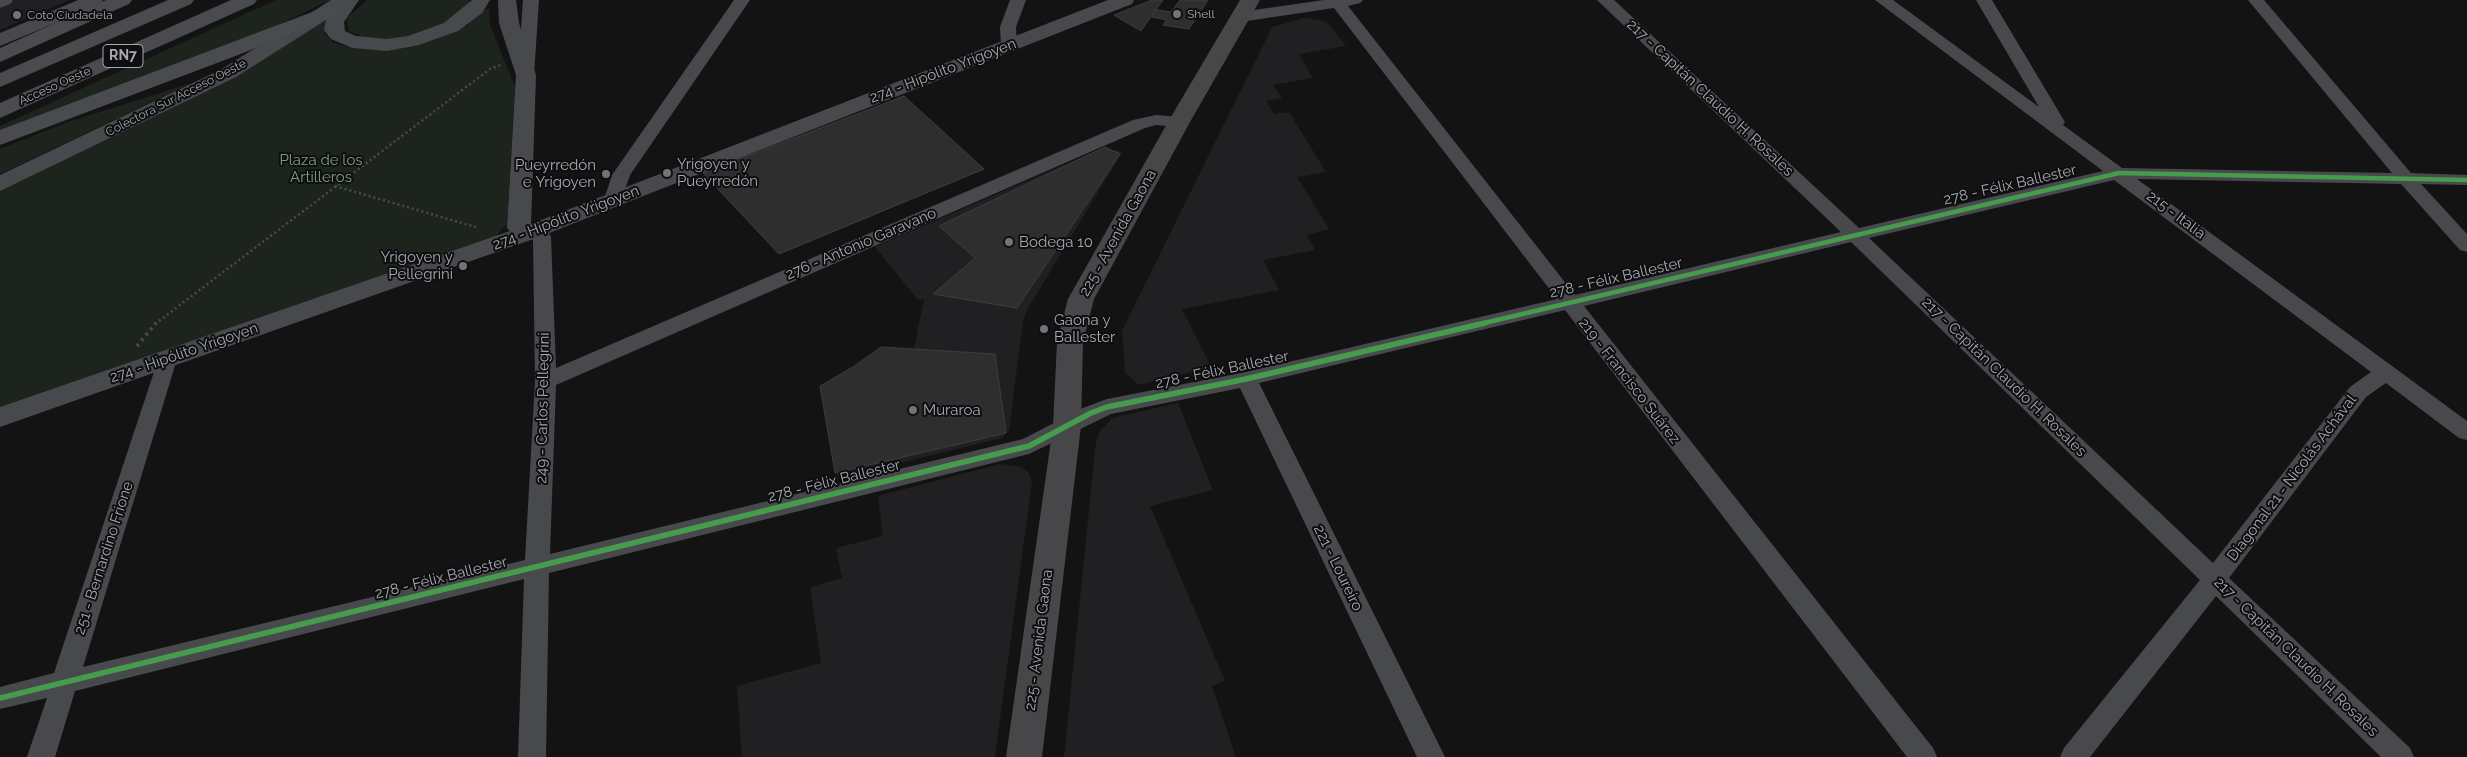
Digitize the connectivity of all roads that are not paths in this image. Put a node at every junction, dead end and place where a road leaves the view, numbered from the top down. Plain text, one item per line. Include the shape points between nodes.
1 (8, 0) edge
2 (94, 0) edge
3 (122, 0) edge
4 (184, 0) edge
5 (247, 0) edge
6 (350, 0) edge
7 (481, 0) edge
8 (507, 0) edge
9 (531, 0) edge
10 (742, 0) edge
11 (1018, 0) edge
12 (1125, 0) edge
13 (1605, 0) edge
14 (1883, 0) edge
15 (1984, 0) edge
16 (2256, 0) edge
17 (1346, 1) edge
18 (0, 3) edge
19 (336, 6) edge
20 (1245, 8) edge
21 (0, 40) edge
22 (1009, 46) junction
23 (0, 56) edge
24 (526, 75) junction
25 (0, 80) edge
26 (0, 111) edge
27 (1179, 122) junction
28 (2061, 129) junction
29 (0, 138) edge
30 (2119, 173) junction
31 (2406, 179) junction
32 (2467, 180) edge
33 (0, 184) edge
34 (613, 200) junction
35 (531, 232) junction
36 (1854, 234) junction
37 (2467, 246) edge
38 (1568, 302) junction
39 (167, 359) junction
40 (2386, 372) junction
41 (1246, 379) junction
42 (546, 381) junction
43 (0, 417) edge
44 (1067, 426) junction
45 (2467, 432) edge
46 (537, 567) junction
47 (2215, 579) junction
48 (64, 683) junction
49 (0, 698) edge
50 (41, 757) edge
51 (532, 757) edge
52 (1024, 757) edge
53 (1431, 757) edge
54 (1923, 757) edge
55 (2074, 757) edge
56 (2400, 757) edge

1 - 18 lane
2 - 21 street
3 - 23 highway
4 - 25 highway, Acceso Oeste / RN7
5 - 26 highway, Acceso Oeste / RN7
6 - 7 street via 334,22 338,35 352,42 387,45 412,41 452,27
8 - 24 street, 249 - Carlos Pellegrini via 509,23
9 - 24 street, 249 - Carlos Pellegrini
10 - 34 street via 621,174
11 - 22 street via 1008,28
12 - 22 street, 274 - Hipólito Yrigoyen
13 - 36 street, 217 - Capitán Claudio H. Rosales
14 - 28 street, 215 - Italia
15 - 28 street
16 - 31 street
17 - 20 street
17 - 38 street, 219 - Francisco Suárez
19 - 29 highway via 231,51
19 - 33 street, Colectora Sur Acceso Oeste via 267,51 205,85
20 - 27 main road, 225 - Avenida Gaona
22 - 34 street, 274 - Hipólito Yrigoyen
24 - 35 street, 249 - Carlos Pellegrini via 519,228
27 - 42 street, 276 - Antonio Garavano via 1156,120 1139,124
27 - 44 main road, 225 - Avenida Gaona via 1082,299 1070,342
28 - 30 street, 215 - Italia
30 - 31 street, 278 - Félix Ballester
30 - 36 street, 278 - Félix Ballester
30 - 40 street, 215 - Italia
31 - 32 street, 278 - Félix Ballester
31 - 37 street
34 - 35 street, 274 - Hipólito Yrigoyen
35 - 39 street, 274 - Hipólito Yrigoyen
35 - 42 street, 249 - Carlos Pellegrini via 542,237
36 - 38 street, 278 - Félix Ballester
36 - 47 street, 217 - Capitán Claudio H. Rosales
38 - 41 street, 278 - Félix Ballester
38 - 54 street, 219 - Francisco Suárez
39 - 43 street, 274 - Hipólito Yrigoyen
39 - 48 street, 251 - Bernardino Frione
40 - 45 street, 215 - Italia
40 - 47 street, Diagonal 21 - Nicolás Achával via 2358,392
41 - 44 street, 278 - Félix Ballester via 1107,408
41 - 53 street, 221 - Loureiro
42 - 46 street, 249 - Carlos Pellegrini
44 - 46 street, 278 - Félix Ballester via 1028,446
44 - 52 main road, 225 - Avenida Gaona
46 - 48 street, 278 - Félix Ballester
46 - 51 street, 249 - Carlos Pellegrini
47 - 55 street, Diagonal 21 - Nicolás Achával
47 - 56 street, 217 - Capitán Claudio H. Rosales
48 - 49 street, 278 - Félix Ballester
48 - 50 street, 251 - Bernardino Frione

